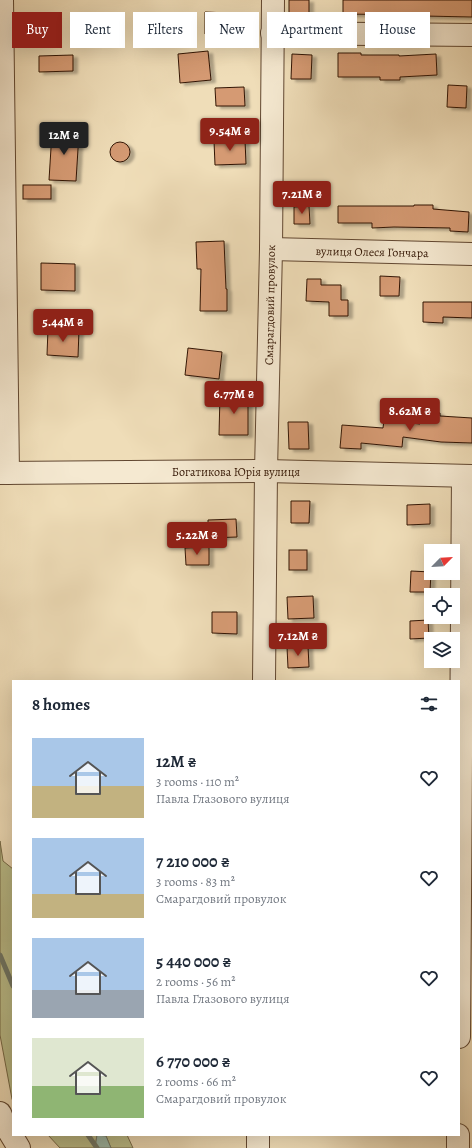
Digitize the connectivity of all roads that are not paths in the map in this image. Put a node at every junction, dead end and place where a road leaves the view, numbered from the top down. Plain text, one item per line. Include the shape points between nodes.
1 (2, 0) edge
2 (273, 0) edge
3 (273, 12) edge
4 (1, 29) edge
5 (357, 34) edge
6 (472, 36) edge
7 (272, 48) edge
8 (271, 249) junction
9 (472, 254) edge
10 (266, 471) junction
11 (4, 473) edge
12 (468, 476) edge
13 (264, 680) edge
14 (460, 975) edge
15 (0, 1114) edge
16 (12, 1136) edge
17 (12, 1136) edge
18 (258, 1136) edge
19 (458, 1136) edge
20 (20, 1148) edge
21 (258, 1148) edge
22 (458, 1148) edge

1 - 4 street
2 - 3 street, Смарагдовий провулок
4 - 11 street
5 - 6 street
7 - 8 street, Смарагдовий провулок
8 - 9 street, вулиця Олеся Гончара
8 - 10 street, Смарагдовий провулок
10 - 11 street, Богатикова Юрія вулиця
10 - 12 street, Богатикова Юрія вулиця
10 - 13 street, Смарагдовий провулок
12 - 14 street
15 - 17 street
16 - 20 street
18 - 21 street
19 - 22 street

